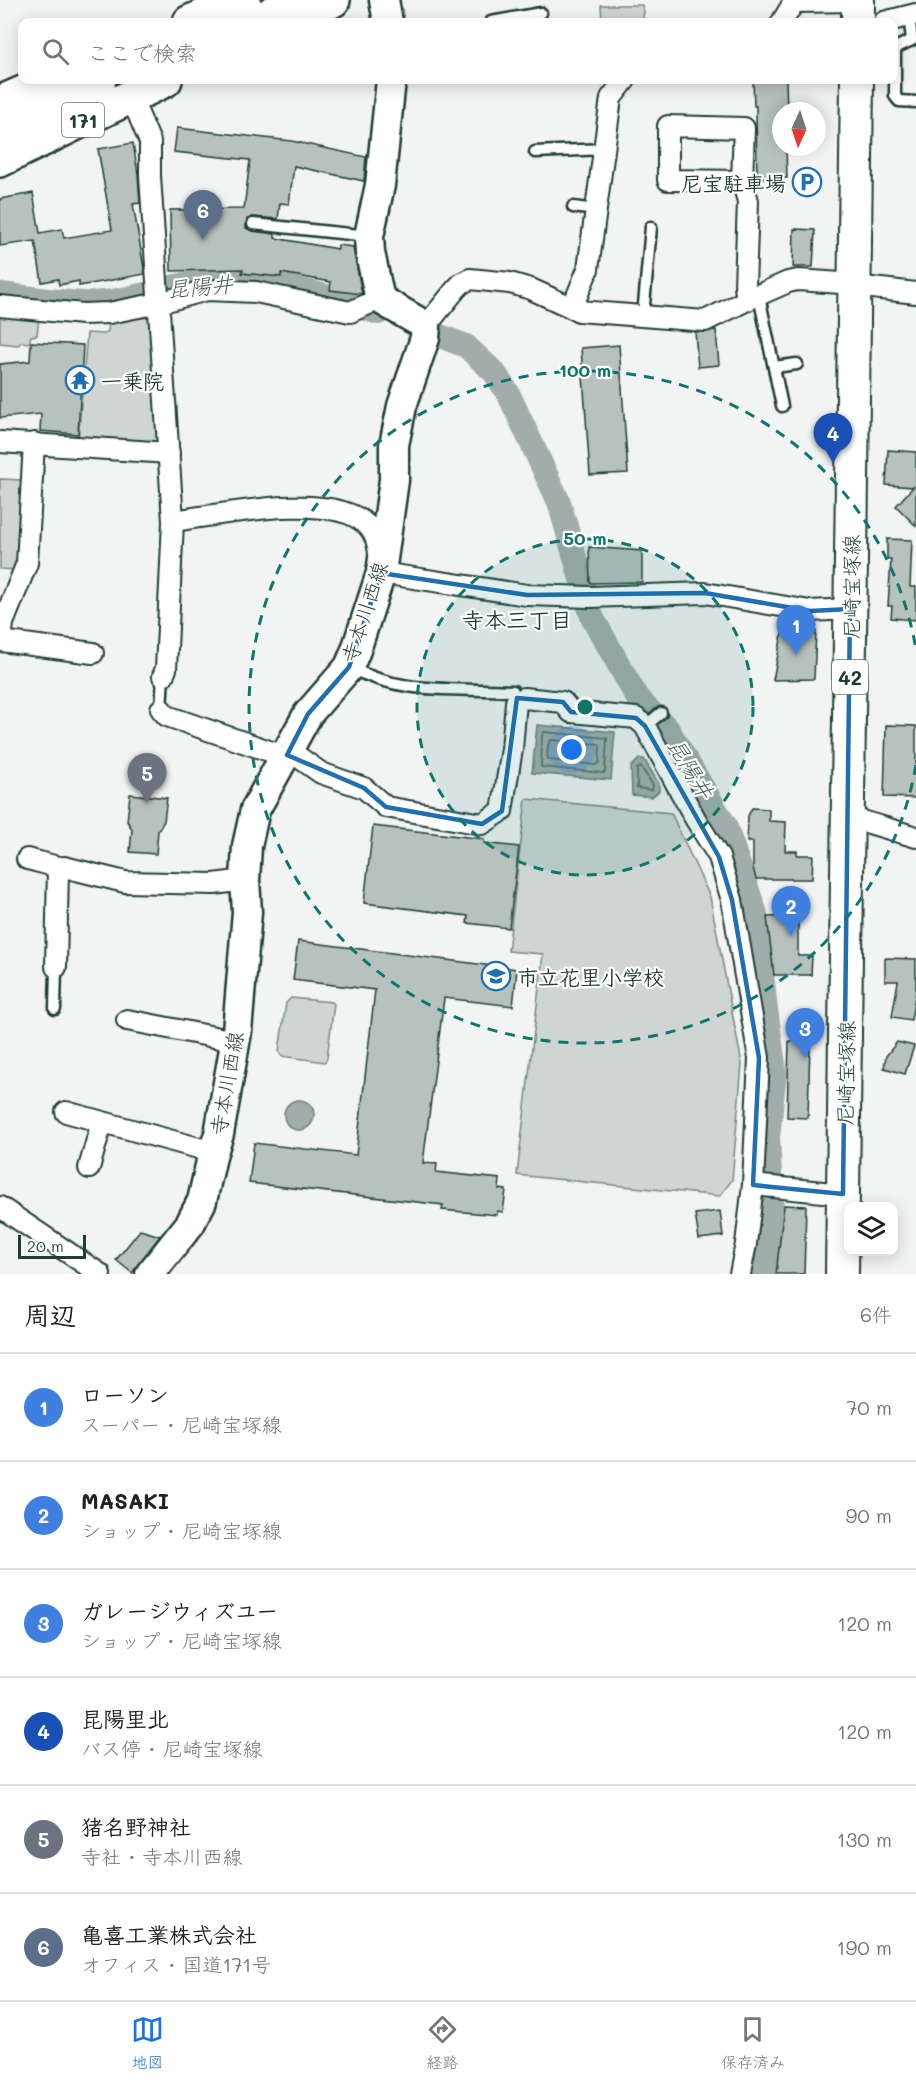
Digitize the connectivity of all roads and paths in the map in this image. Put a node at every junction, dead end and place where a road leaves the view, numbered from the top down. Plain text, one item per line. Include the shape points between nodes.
1 (212, 0) edge
2 (220, 0) edge
3 (245, 0) edge
4 (295, 0) edge
5 (333, 0) edge
6 (384, 0) edge
7 (858, 0) edge
8 (541, 13) dead end
9 (913, 15) edge
10 (178, 18) edge
11 (195, 18) edge
12 (199, 18) edge
13 (214, 18) edge
14 (265, 18) edge
15 (299, 18) edge
16 (387, 18) edge
17 (513, 18) edge
18 (784, 18) edge
19 (858, 18) edge
20 (898, 19) edge
21 (898, 47) edge
22 (44, 84) edge
23 (91, 84) edge
24 (157, 84) edge
25 (391, 84) edge
26 (622, 84) edge
27 (857, 84) edge
28 (895, 84) edge
29 (131, 97) junction
30 (916, 102) edge
31 (0, 103) edge
32 (0, 131) edge
33 (605, 149) junction
34 (535, 152) dead end
35 (0, 160) edge
36 (742, 181) junction
37 (573, 207) dead end
38 (596, 210) junction
39 (253, 224) dead end
40 (651, 227) dead end
41 (369, 236) junction
42 (855, 286) junction
43 (159, 293) junction
44 (916, 293) edge
45 (753, 298) junction
46 (377, 300) junction
47 (0, 306) edge
48 (572, 308) junction
49 (643, 316) junction
50 (426, 326) junction
51 (797, 364) dead end
52 (774, 367) junction
53 (782, 406) dead end
54 (0, 442) edge
55 (34, 443) junction
56 (169, 453) junction
57 (173, 521) junction
58 (381, 573) junction
59 (850, 609) junction
60 (93, 653) dead end
61 (349, 667) junction
62 (163, 676) joint
63 (516, 702) junction
64 (161, 709) joint
65 (661, 712) dead end
66 (645, 726) junction
67 (287, 755) junction
68 (849, 817) junction
69 (916, 837) edge
70 (27, 859) dead end
71 (58, 868) junction
72 (245, 880) junction
73 (56, 968) joint
74 (55, 1009) dead end
75 (127, 1020) dead end
76 (235, 1041) junction
77 (66, 1112) dead end
78 (102, 1122) junction
79 (213, 1152) junction
80 (89, 1168) dead end
81 (751, 1185) junction
82 (843, 1194) junction
83 (0, 1207) edge
84 (100, 1274) edge
85 (150, 1274) edge
86 (740, 1274) edge
87 (842, 1274) edge

1 - 10 highway
2 - 11 highway
3 - 12 highway
3 - 13 highway
4 - 14 highway
5 - 15 highway
6 - 16 main road
7 - 18 street via 794,2
7 - 19 main road
8 - 17 lane
9 - 20 street
9 - 21 lane via 912,40
22 - 31 highway
23 - 32 highway, 171
24 - 29 highway, 171
25 - 41 main road via 380,185
26 - 33 street via 610,98
27 - 42 main road, 尼崎宝塚線 / 42
28 - 30 lane via 899,101
29 - 35 highway, 171
29 - 43 street via 150,142
33 - 34 lane
33 - 38 street
36 - 36 street via 668,180 668,126 744,128
36 - 45 street via 748,201 745,287
37 - 38 lane
38 - 48 street via 588,269
39 - 41 lane
40 - 49 lane
41 - 46 main road
42 - 44 street
42 - 45 street via 798,280
42 - 59 main road, 尼崎宝塚線 / 42
43 - 46 street via 256,292 350,312
43 - 47 street via 109,313
43 - 56 street
45 - 49 street via 705,321
45 - 52 lane
46 - 50 main road
48 - 49 street
48 - 50 street via 521,286 470,279 456,289
50 - 58 main road, 寺本川西線 via 394,445 394,480
51 - 52 lane
52 - 53 lane
54 - 55 street
55 - 56 street
55 - 60 street via 27,563 3,623 1,641
56 - 57 street
57 - 58 street via 298,506 343,511 367,524 377,539
57 - 62 street
58 - 59 street via 527,595 705,593 810,611
58 - 61 main road, 寺本川西線
59 - 68 main road, 尼崎宝塚線 / 42
61 - 63 lane via 402,686 513,691
61 - 67 main road, 寺本川西線 via 308,714
62 - 64 lane
63 - 66 street via 524,698 563,702 571,712 636,718
63 - 67 street via 501,811 482,824 386,807 364,788 321,773 297,756
64 - 67 street via 167,717
65 - 66 lane
66 - 81 street via 719,857 732,900 759,1058
67 - 72 main road, 寺本川西線 via 255,810
68 - 69 street
68 - 82 main road, 尼崎宝塚線 / 42
70 - 71 street
71 - 72 street via 125,882 214,884
71 - 73 street
72 - 76 main road, 寺本川西線 via 247,912
73 - 74 lane
75 - 76 street
76 - 79 main road, 寺本川西線
77 - 78 street
78 - 79 street
78 - 80 street
79 - 85 main road, 寺本川西線 via 202,1201 190,1224
81 - 82 street
81 - 86 street
82 - 87 main road, 尼崎宝塚線 / 42
83 - 84 street

